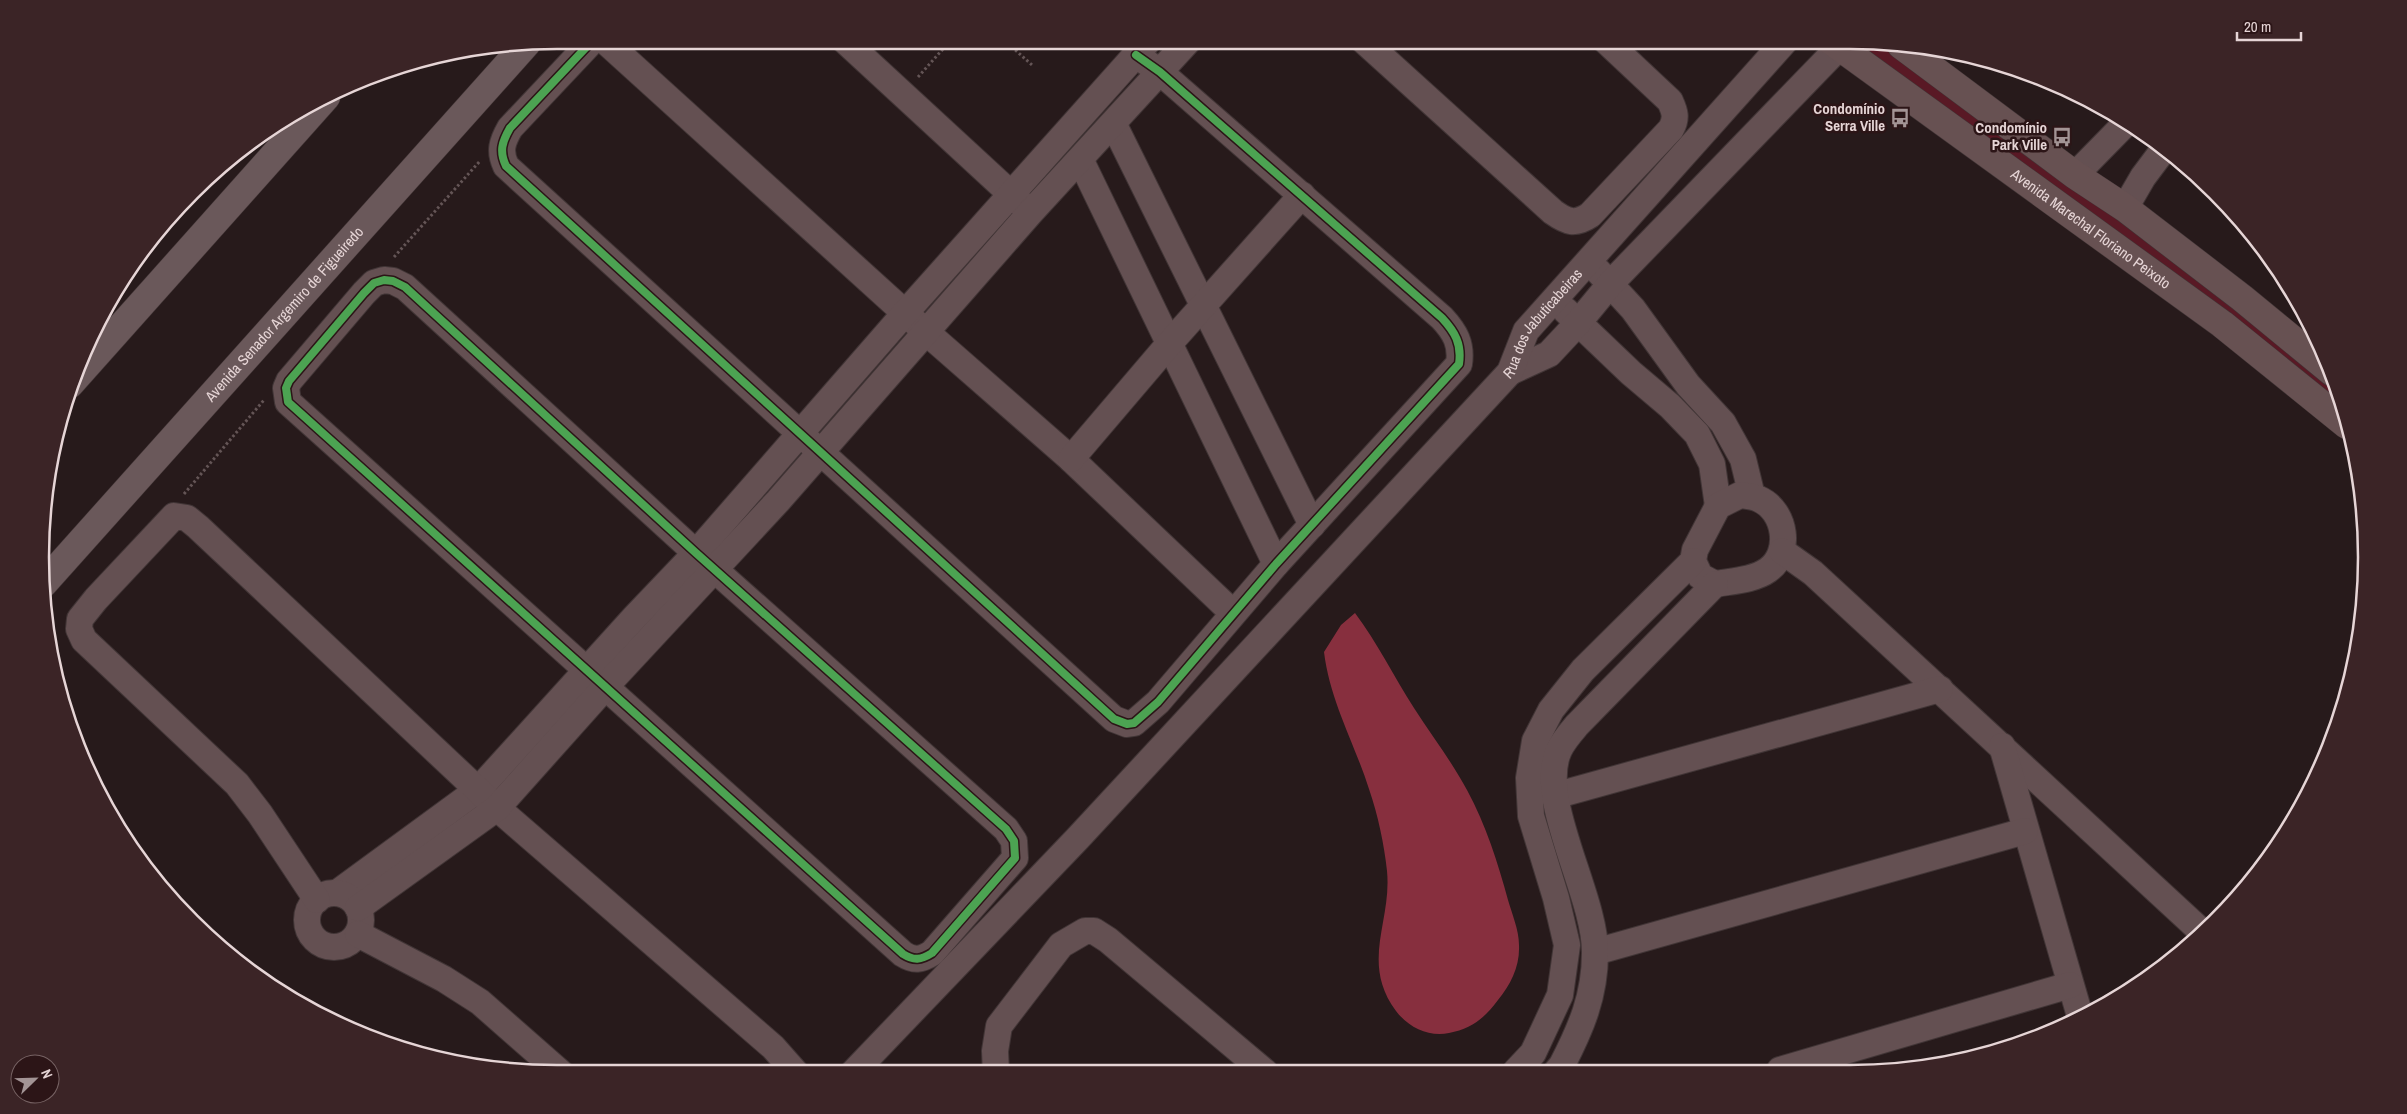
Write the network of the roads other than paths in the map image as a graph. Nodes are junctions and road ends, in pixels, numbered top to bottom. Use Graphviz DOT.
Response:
graph roads {
  1 [pos="585,49"];
  2 [pos="614,49"];
  3 [pos="854,49"];
  4 [pos="1141,49"];
  5 [pos="1144,49"];
  6 [pos="1181,49"];
  7 [pos="1373,49"];
  8 [pos="1615,49"];
  9 [pos="1778,49"];
  10 [pos="1832,49"];
  11 [pos="1849,49"];
  12 [pos="520,50"];
  13 [pos="1911,53"];
  14 [pos="1160,72"];
  15 [pos="313,111"];
  16 [pos="1114,125"];
  17 [pos="2121,128"];
  18 [pos="2160,155"];
  19 [pos="1081,161"];
  20 [pos="2075,175"];
  21 [pos="1012,195"];
  22 [pos="1302,195"];
  23 [pos="2125,208"];
  24 [pos="1032,212"];
  25 [pos="1587,260"];
  26 [pos="1611,283"];
  27 [pos="1554,299"];
  28 [pos="1202,306"];
  29 [pos="906,312"];
  30 [pos="1578,323"];
  31 [pos="926,332"];
  32 [pos="1169,344"];
  33 [pos="2319,362"];
  34 [pos="86,366"];
  35 [pos="1510,372"];
  36 [pos="2338,416"];
  37 [pos="802,433"];
  38 [pos="821,451"];
  39 [pos="1071,459"];
  40 [pos="1752,496"];
  41 [pos="1718,506"];
  42 [pos="1312,525"];
  43 [pos="1782,551"];
  44 [pos="705,561"];
  45 [pos="1693,561"];
  46 [pos="1276,564"];
  47 [pos="50,577"];
  48 [pos="1716,584"];
  49 [pos="1233,614"];
  50 [pos="586,669"];
  51 [pos="606,686"];
  52 [pos="1940,689"];
  53 [pos="2002,746"];
  54 [pos="479,789"];
  55 [pos="1554,796"];
  56 [pos="497,808"];
  57 [pos="2025,831"];
  58 [pos="327,896"];
  59 [pos="358,908"];
  60 [pos="2197,927"];
  61 [pos="358,934"];
  62 [pos="1596,952"];
  63 [pos="2070,985"];
  64 [pos="2078,1011"];
  65 [pos="1524,1062"];
  66 [pos="552,1065"];
  67 [pos="789,1065"];
  68 [pos="861,1065"];
  69 [pos="996,1065"];
  70 [pos="1257,1065"];
  71 [pos="1542,1065"];
  72 [pos="1567,1065"];
  73 [pos="1797,1065"];
  1 -- 37 [label="street"];
  2 -- 29 [label="street"];
  3 -- 21 [label="street"];
  4 -- 21 [label="street"];
  5 -- 14 [label="street"];
  6 -- 14 [label="street"];
  7 -- 8 [label="street"];
  9 -- 25 [label="street, Rua dos Jabuticabeiras"];
  10 -- 26 [label="street, Rua dos Jabuticabeiras"];
  11 -- 36 [label="main road, Avenida Marechal Floriano Peixoto"];
  12 -- 47 [label="highway, Avenida Senador Argemiro de Figueiredo"];
  13 -- 20 [label="main road"];
  14 -- 16 [label="street"];
  14 -- 22 [label="street"];
  15 -- 34 [label="highway"];
  16 -- 19 [label="street"];
  16 -- 28 [label="street"];
  17 -- 20 [label="street"];
  18 -- 23 [label="street"];
  19 -- 24 [label="street"];
  19 -- 32 [label="street"];
  20 -- 23 [label="main road"];
  21 -- 24 [label="street"];
  21 -- 29 [label="street"];
  22 -- 28 [label="street"];
  22 -- 42 [label="street"];
  23 -- 33 [label="main road"];
  24 -- 31 [label="street"];
  25 -- 26 [label="street"];
  25 -- 27 [label="street, Rua dos Jabuticabeiras"];
  26 -- 30 [label="street, Rua dos Jabuticabeiras"];
  26 -- 40 [label="street"];
  27 -- 30 [label="street"];
  27 -- 35 [label="street, Rua dos Jabuticabeiras"];
  28 -- 32 [label="street"];
  28 -- 42 [label="street"];
  29 -- 31 [label="street"];
  29 -- 37 [label="street"];
  30 -- 35 [label="street, Rua dos Jabuticabeiras"];
  30 -- 41 [label="street"];
  31 -- 38 [label="street"];
  31 -- 39 [label="street"];
  32 -- 39 [label="street"];
  32 -- 46 [label="street"];
  35 -- 68 [label="street"];
  37 -- 38 [label="street"];
  37 -- 44 [label="street"];
  38 -- 44 [label="street"];
  38 -- 49 [label="street"];
  39 -- 49 [label="street"];
  40 -- 41 [label="street"];
  40 -- 43 [label="street"];
  41 -- 45 [label="street"];
  42 -- 46 [label="street"];
  43 -- 48 [label="street"];
  43 -- 52 [label="street"];
  44 -- 50 [label="street"];
  44 -- 50 [label="street"];
  44 -- 51 [label="street"];
  44 -- 51 [label="street"];
  45 -- 48 [label="street"];
  45 -- 65 [label="street"];
  46 -- 49 [label="street"];
  48 -- 55 [label="street"];
  50 -- 51 [label="street"];
  50 -- 54 [label="street"];
  51 -- 56 [label="street"];
  52 -- 53 [label="street"];
  52 -- 55 [label="street"];
  53 -- 57 [label="street"];
  53 -- 60 [label="street"];
  54 -- 56 [label="street"];
  54 -- 58 [label="street"];
  54 -- 58 [label="street"];
  55 -- 62 [label="street"];
  56 -- 59 [label="street"];
  56 -- 67 [label="street"];
  57 -- 62 [label="street"];
  57 -- 63 [label="street"];
  58 -- 59 [label="street"];
  58 -- 61 [label="street"];
  59 -- 61 [label="street"];
  61 -- 66 [label="street"];
  62 -- 72 [label="street"];
  63 -- 64 [label="street"];
  63 -- 73 [label="street"];
  65 -- 71 [label="street"];
  69 -- 70 [label="street"];
}
